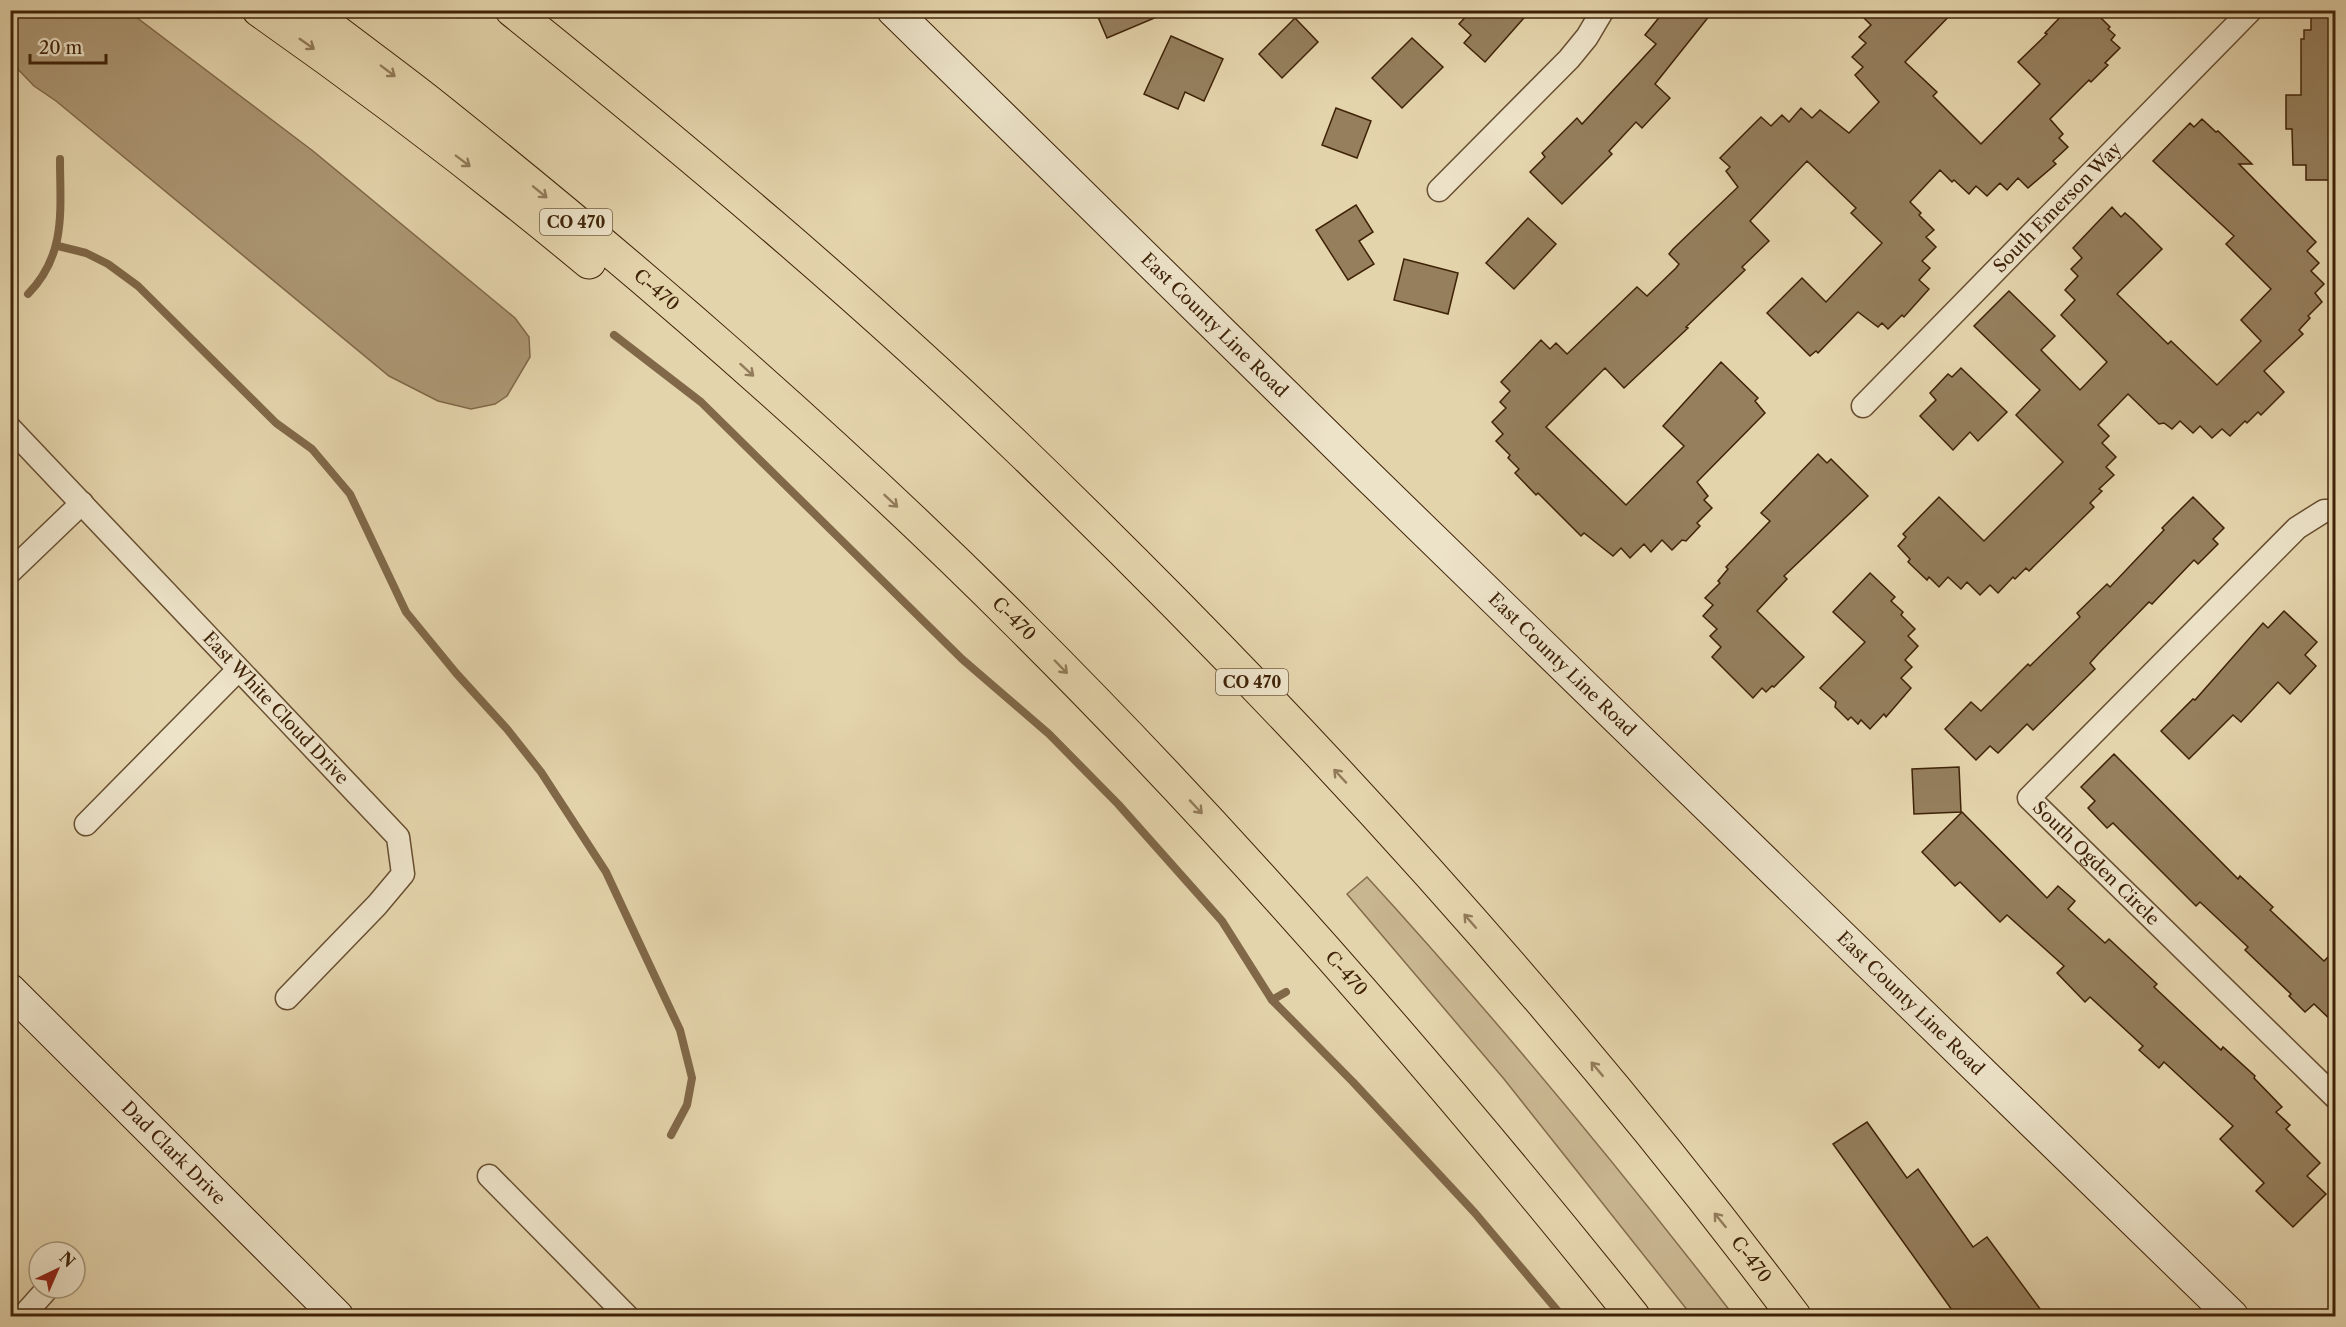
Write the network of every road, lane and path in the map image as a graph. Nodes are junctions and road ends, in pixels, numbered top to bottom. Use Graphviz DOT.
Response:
graph roads {
  1 [pos="259,10"];
  2 [pos="308,10"];
  3 [pos="512,10"];
  4 [pos="538,10"];
  5 [pos="893,10"];
  6 [pos="1603,10"];
  7 [pos="2252,10"];
  8 [pos="640,114"];
  9 [pos="1439,190"];
  10 [pos="703,331"];
  11 [pos="1863,406"];
  12 [pos="10,428"];
  13 [pos="82,503"];
  14 [pos="2336,511"];
  15 [pos="10,572"];
  16 [pos="238,670"];
  17 [pos="86,824"];
  18 [pos="10,990"];
  19 [pos="287,998"];
  20 [pos="2336,1098"];
  21 [pos="489,1176"];
  22 [pos="38,1300"];
  23 [pos="23,1317"];
  24 [pos="337,1317"];
  25 [pos="627,1317"];
  26 [pos="1633,1317"];
  27 [pos="1794,1317"];
  28 [pos="2232,1317"];
  1 -- 10 [label="highway, one-way"];
  2 -- 10 [label="highway, C-470 / CO 470, one-way"];
  3 -- 8 [label="highway, C-470 / CO 470"];
  4 -- 8 [label="highway"];
  5 -- 28 [label="main road, East County Line Road"];
  6 -- 9 [label="street"];
  7 -- 11 [label="street, South Emerson Way"];
  27 -- 8 [label="highway, C-470 / CO 470, one-way"];
  10 -- 26 [label="highway, C-470 / CO 470, one-way"];
  12 -- 13 [label="street, East White Cloud Drive"];
  13 -- 15 [label="street"];
  13 -- 16 [label="street, East White Cloud Drive"];
  14 -- 20 [label="street, South Ogden Circle"];
  16 -- 17 [label="street"];
  16 -- 19 [label="street, East White Cloud Drive"];
  18 -- 24 [label="main road, Dad Clark Drive"];
  21 -- 25 [label="street"];
  22 -- 23 [label="street"];
}
